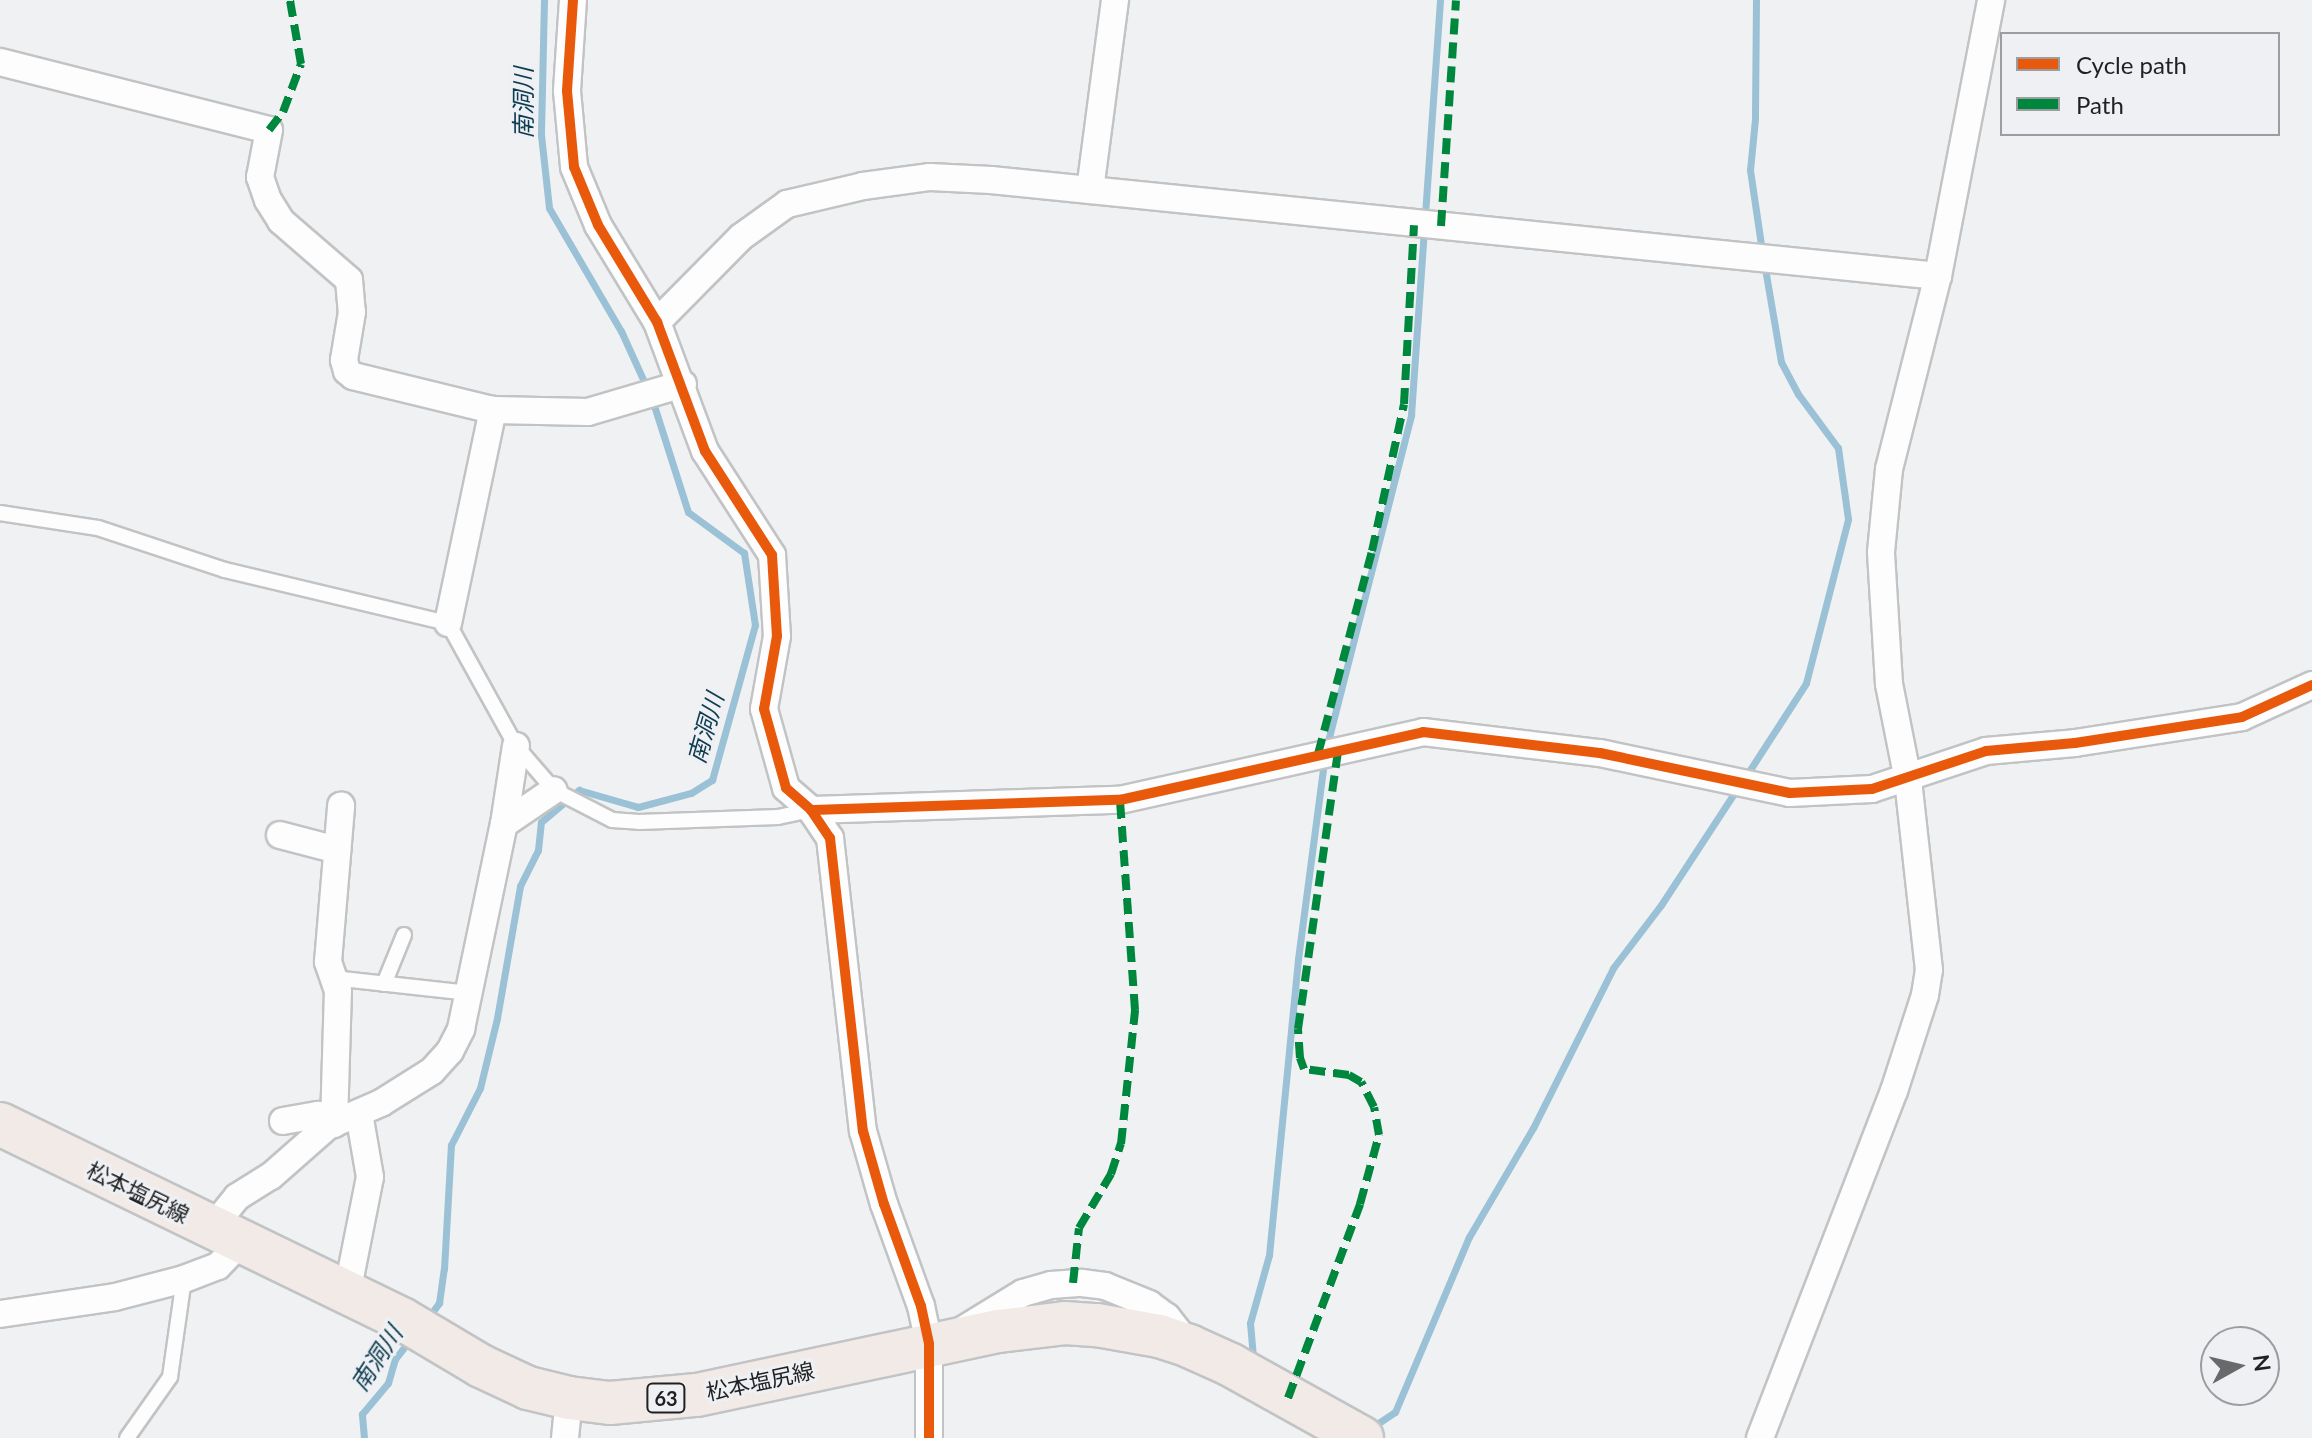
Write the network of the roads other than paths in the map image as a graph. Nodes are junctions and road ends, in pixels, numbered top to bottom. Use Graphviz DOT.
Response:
graph roads {
  1 [pos="573,0"];
  2 [pos="1115,0"];
  3 [pos="1991,0"];
  4 [pos="0,62"];
  5 [pos="1090,190"];
  6 [pos="1938,276"];
  7 [pos="657,322"];
  8 [pos="683,384"];
  9 [pos="493,410"];
  10 [pos="0,513"];
  11 [pos="448,623"];
  12 [pos="2312,685"];
  13 [pos="516,746"];
  14 [pos="1908,780"];
  15 [pos="554,790"];
  16 [pos="341,806"];
  17 [pos="811,810"];
  18 [pos="504,824"];
  19 [pos="280,835"];
  20 [pos="337,850"];
  21 [pos="404,935"];
  22 [pos="333,978"];
  23 [pos="384,984"];
  24 [pos="469,993"];
  25 [pos="359,1113"];
  26 [pos="283,1121"];
  27 [pos="0,1124"];
  28 [pos="334,1124"];
  29 [pos="226,1235"];
  30 [pos="184,1279"];
  31 [pos="347,1293"];
  32 [pos="0,1314"];
  33 [pos="940,1342"];
  34 [pos="567,1418"];
  35 [pos="127,1438"];
  36 [pos="929,1438"];
  37 [pos="1362,1438"];
  38 [pos="1760,1438"];
  1 -- 7 [label="street"];
  2 -- 5 [label="street"];
  3 -- 6 [label="street"];
  4 -- 9 [label="street"];
  5 -- 6 [label="street"];
  5 -- 7 [label="street"];
  6 -- 14 [label="street"];
  7 -- 8 [label="street"];
  8 -- 9 [label="street"];
  8 -- 17 [label="street"];
  9 -- 11 [label="street"];
  10 -- 11 [label="lane"];
  11 -- 13 [label="lane"];
  12 -- 14 [label="street"];
  13 -- 15 [label="lane"];
  13 -- 18 [label="street"];
  14 -- 17 [label="street"];
  14 -- 38 [label="street"];
  15 -- 17 [label="lane"];
  15 -- 18 [label="street"];
  16 -- 20 [label="street"];
  17 -- 33 [label="street"];
  18 -- 24 [label="street"];
  19 -- 20 [label="street"];
  20 -- 22 [label="street"];
  21 -- 23 [label="lane"];
  22 -- 23 [label="lane"];
  22 -- 28 [label="street"];
  23 -- 24 [label="lane"];
  24 -- 25 [label="street"];
  25 -- 28 [label="street"];
  25 -- 31 [label="street"];
  26 -- 28 [label="street"];
  27 -- 29 [label="main road, 松本塩尻線 / 63"];
  28 -- 29 [label="street"];
  29 -- 30 [label="street"];
  29 -- 31 [label="main road, 松本塩尻線 / 63"];
  30 -- 32 [label="street"];
  30 -- 35 [label="lane"];
  31 -- 34 [label="main road, 松本塩尻線 / 63"];
  33 -- 34 [label="main road, 松本塩尻線 / 63"];
  33 -- 36 [label="street"];
  33 -- 37 [label="main road, 松本塩尻線 / 63"];
}
